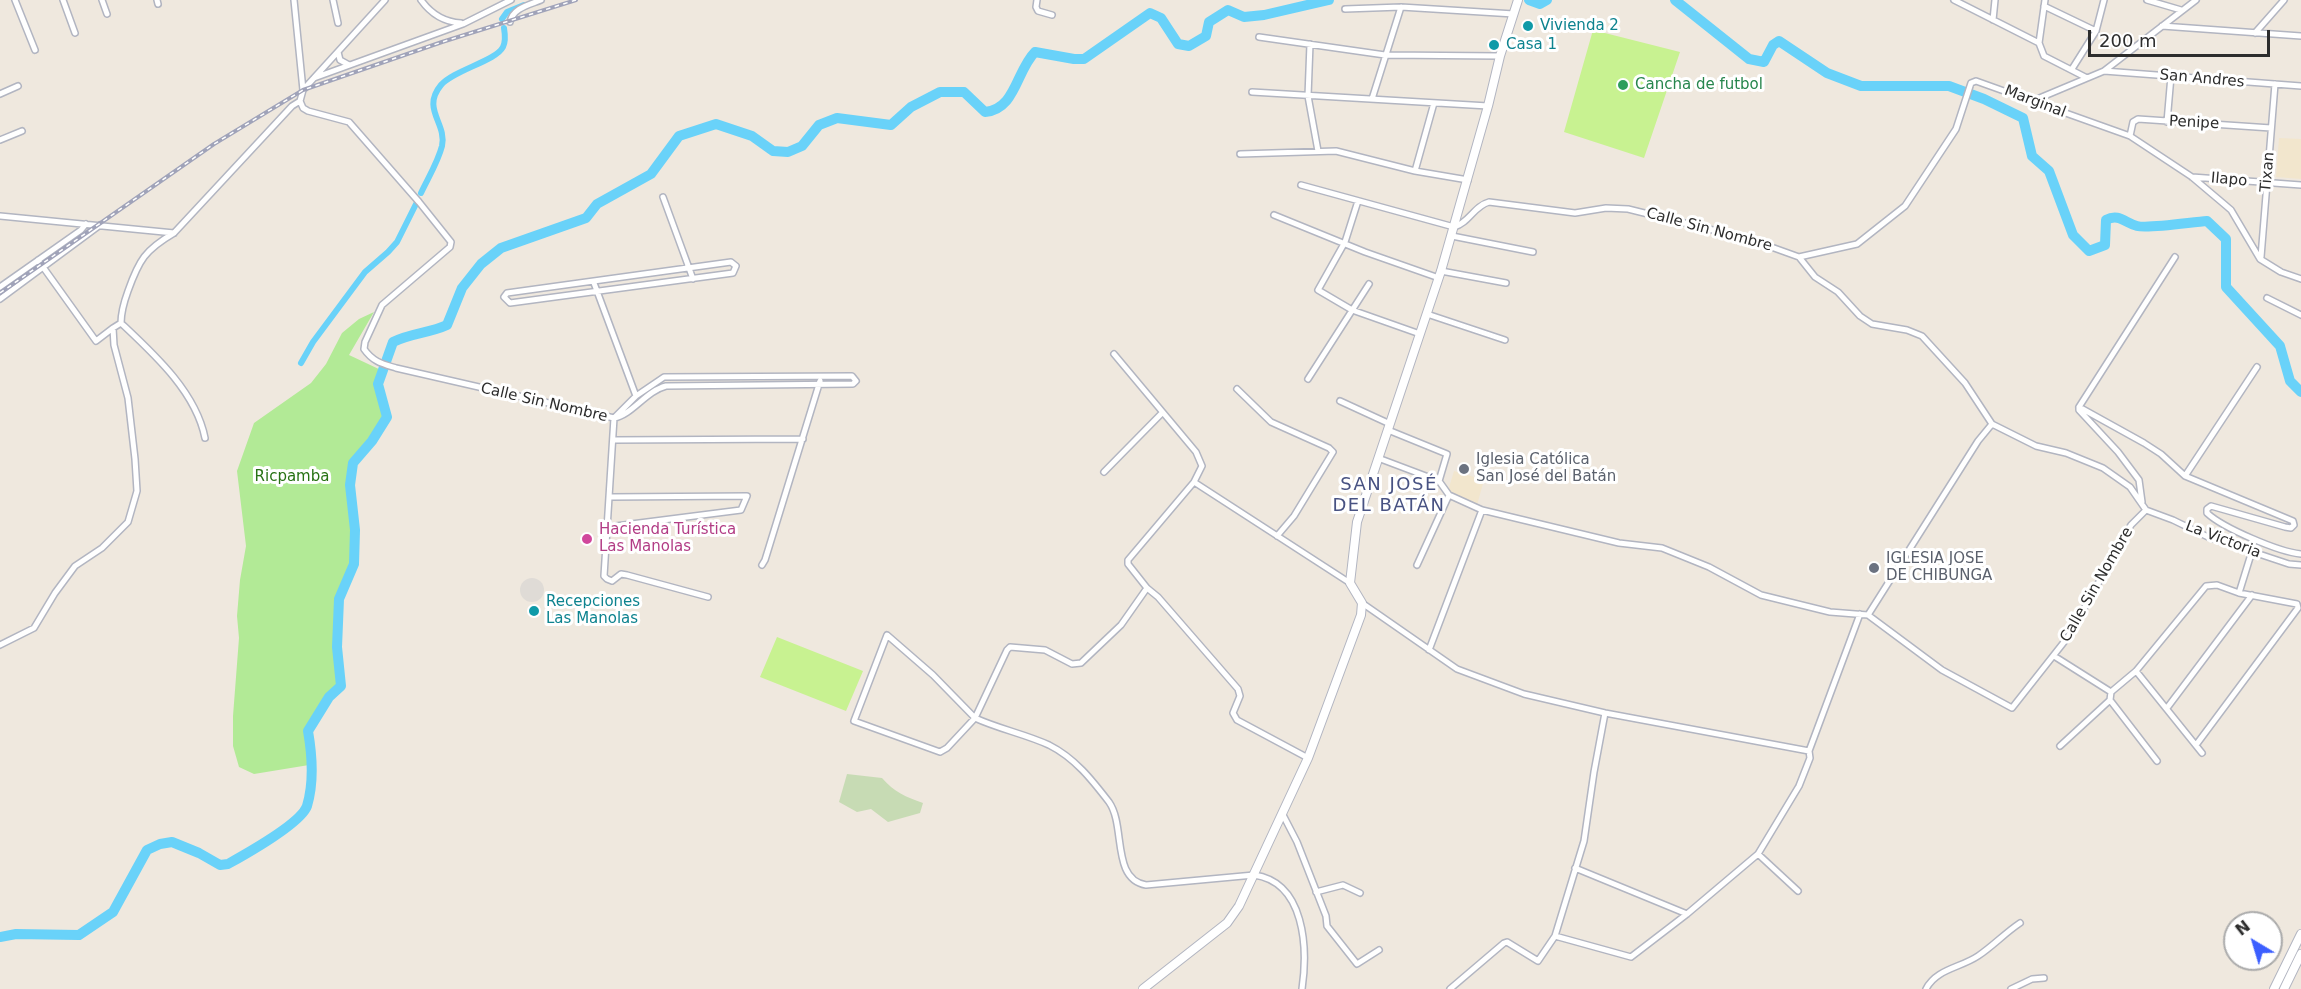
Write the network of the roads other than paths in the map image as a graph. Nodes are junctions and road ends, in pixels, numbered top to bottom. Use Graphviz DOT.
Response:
graph roads {
  1 [pos="15,0"];
  2 [pos="63,0"];
  3 [pos="102,0"];
  4 [pos="294,0"];
  5 [pos="333,0"];
  6 [pos="385,0"];
  7 [pos="421,0"];
  8 [pos="511,0"];
  9 [pos="542,0"];
  10 [pos="1036,0"];
  11 [pos="1518,0"];
  12 [pos="1953,0"];
  13 [pos="1995,0"];
  14 [pos="2104,0"];
  15 [pos="2147,0"];
  16 [pos="2196,0"];
  17 [pos="2284,0"];
  18 [pos="2045,3"];
  19 [pos="1401,8"];
  20 [pos="1345,9"];
  21 [pos="2181,10"];
  22 [pos="107,14"];
  23 [pos="1514,14"];
  24 [pos="1052,15"];
  25 [pos="1993,20"];
  26 [pos="510,22"];
  27 [pos="338,23"];
  28 [pos="463,24"];
  29 [pos="2162,26"];
  30 [pos="2096,31"];
  31 [pos="75,33"];
  32 [pos="2254,33"];
  33 [pos="2301,36"];
  34 [pos="1259,37"];
  35 [pos="2039,43"];
  36 [pos="1310,44"];
  37 [pos="35,50"];
  38 [pos="338,52"];
  39 [pos="1385,55"];
  40 [pos="1500,56"];
  41 [pos="349,65"];
  42 [pos="2072,69"];
  43 [pos="2104,71"];
  44 [pos="2171,76"];
  45 [pos="314,78"];
  46 [pos="2087,78"];
  47 [pos="2275,84"];
  48 [pos="18,86"];
  49 [pos="2301,86"];
  50 [pos="303,90"];
  51 [pos="1252,92"];
  52 [pos="0,94"];
  53 [pos="1308,96"];
  54 [pos="1372,99"];
  55 [pos="300,101"];
  56 [pos="2030,102"];
  57 [pos="1434,103"];
  58 [pos="1488,106"];
  59 [pos="2167,122"];
  60 [pos="2271,128"];
  61 [pos="22,131"];
  62 [pos="2130,136"];
  63 [pos="0,140"];
  64 [pos="1318,151"];
  65 [pos="1240,154"];
  66 [pos="1415,171"];
  67 [pos="2192,177"];
  68 [pos="1468,180"];
  69 [pos="2267,183"];
  70 [pos="1301,185"];
  71 [pos="2301,185"];
  72 [pos="663,196"];
  73 [pos="1358,201"];
  74 [pos="1274,215"];
  75 [pos="0,216"];
  76 [pos="86,224"];
  77 [pos="101,225"];
  78 [pos="1454,227"];
  79 [pos="174,233"];
  80 [pos="1452,236"];
  81 [pos="1345,242"];
  82 [pos="1533,252"];
  83 [pos="1799,257"];
  84 [pos="2175,257"];
  85 [pos="2260,259"];
  86 [pos="38,260"];
  87 [pos="43,268"];
  88 [pos="689,268"];
  89 [pos="1440,274"];
  90 [pos="693,279"];
  91 [pos="2301,279"];
  92 [pos="594,283"];
  93 [pos="1506,283"];
  94 [pos="1369,284"];
  95 [pos="0,287"];
  96 [pos="597,292"];
  97 [pos="2267,298"];
  98 [pos="0,299"];
  99 [pos="1352,310"];
  100 [pos="1427,314"];
  101 [pos="2301,315"];
  102 [pos="121,323"];
  103 [pos="113,328"];
  104 [pos="1420,334"];
  105 [pos="1505,340"];
  106 [pos="1114,354"];
  107 [pos="2257,367"];
  108 [pos="821,376"];
  109 [pos="1308,379"];
  110 [pos="820,383"];
  111 [pos="1237,389"];
  112 [pos="636,396"];
  113 [pos="1340,401"];
  114 [pos="2079,406"];
  115 [pos="1162,413"];
  116 [pos="614,418"];
  117 [pos="1992,424"];
  118 [pos="1389,428"];
  119 [pos="206,438"];
  120 [pos="803,439"];
  121 [pos="614,440"];
  122 [pos="1378,458"];
  123 [pos="1104,472"];
  124 [pos="2186,476"];
  125 [pos="1438,481"];
  126 [pos="1194,482"];
  127 [pos="1449,495"];
  128 [pos="611,497"];
  129 [pos="2144,507"];
  130 [pos="1482,510"];
  131 [pos="608,527"];
  132 [pos="1277,536"];
  133 [pos="2252,551"];
  134 [pos="2301,554"];
  135 [pos="762,565"];
  136 [pos="1417,565"];
  137 [pos="2301,565"];
  138 [pos="1350,583"];
  139 [pos="1147,588"];
  140 [pos="2239,593"];
  141 [pos="2252,595"];
  142 [pos="708,597"];
  143 [pos="1362,603"];
  144 [pos="1860,614"];
  145 [pos="1868,615"];
  146 [pos="0,645"];
  147 [pos="1429,650"];
  148 [pos="2054,656"];
  149 [pos="2136,671"];
  150 [pos="2111,692"];
  151 [pos="2110,700"];
  152 [pos="2167,708"];
  153 [pos="1605,712"];
  154 [pos="975,718"];
  155 [pos="2196,745"];
  156 [pos="2061,746"];
  157 [pos="1809,752"];
  158 [pos="2202,753"];
  159 [pos="1308,758"];
  160 [pos="2157,761"];
  161 [pos="1282,813"];
  162 [pos="1758,854"];
  163 [pos="1575,868"];
  164 [pos="1254,875"];
  165 [pos="1798,891"];
  166 [pos="1316,892"];
  167 [pos="1360,893"];
  168 [pos="1687,914"];
  169 [pos="2020,923"];
  170 [pos="1555,936"];
  171 [pos="2300,939"];
  172 [pos="1379,950"];
  173 [pos="2301,954"];
  174 [pos="2044,978"];
  175 [pos="1143,989"];
  176 [pos="1302,989"];
  177 [pos="1450,989"];
  178 [pos="1926,989"];
  179 [pos="2011,989"];
  180 [pos="2274,989"];
  181 [pos="2284,989"];
  1 -- 37 [label="street"];
  2 -- 31 [label="street"];
  3 -- 22 [label="street"];
  4 -- 50 [label="street"];
  5 -- 27 [label="street"];
  6 -- 38 [label="street"];
  7 -- 28 [label="street"];
  8 -- 28 [label="street"];
  9 -- 26 [label="street"];
  10 -- 24 [label="street"];
  11 -- 23 [label="street"];
  12 -- 25 [label="street"];
  13 -- 25 [label="street"];
  14 -- 30 [label="street"];
  15 -- 21 [label="street"];
  16 -- 21 [label="street"];
  17 -- 32 [label="street"];
  18 -- 30 [label="street"];
  18 -- 35 [label="street"];
  19 -- 20 [label="street"];
  19 -- 23 [label="street"];
  19 -- 39 [label="street"];
  21 -- 29 [label="street"];
  23 -- 40 [label="street"];
  25 -- 35 [label="street"];
  28 -- 41 [label="street"];
  29 -- 32 [label="street"];
  29 -- 43 [label="street"];
  30 -- 42 [label="street"];
  32 -- 33 [label="street"];
  34 -- 36 [label="street"];
  35 -- 42 [label="street"];
  36 -- 39 [label="street"];
  36 -- 53 [label="street"];
  38 -- 41 [label="street"];
  38 -- 45 [label="street"];
  39 -- 40 [label="street"];
  39 -- 54 [label="street"];
  40 -- 58 [label="street"];
  41 -- 45 [label="street"];
  42 -- 46 [label="street"];
  43 -- 44 [label="street, San Andres"];
  43 -- 46 [label="street"];
  44 -- 47 [label="street, San Andres"];
  44 -- 59 [label="street"];
  45 -- 50 [label="street"];
  46 -- 56 [label="street"];
  47 -- 49 [label="street, San Andres"];
  47 -- 60 [label="street, Tixan"];
  48 -- 52 [label="street"];
  50 -- 55 [label="street"];
  51 -- 53 [label="street"];
  53 -- 54 [label="street"];
  53 -- 64 [label="street"];
  54 -- 57 [label="street"];
  55 -- 79 [label="street"];
  55 -- 116 [label="street, Calle Sin Nombre"];
  56 -- 62 [label="street, Marginal"];
  56 -- 83 [label="street, Marginal"];
  57 -- 58 [label="street"];
  57 -- 66 [label="street"];
  58 -- 68 [label="street"];
  59 -- 60 [label="street, Penipe"];
  59 -- 62 [label="street, Penipe"];
  60 -- 69 [label="street, Tixan"];
  61 -- 63 [label="street"];
  62 -- 67 [label="street, Marginal"];
  64 -- 65 [label="street"];
  64 -- 66 [label="street"];
  66 -- 68 [label="street"];
  67 -- 69 [label="street, Ilapo"];
  67 -- 85 [label="street, Marginal"];
  68 -- 78 [label="street"];
  69 -- 71 [label="street, Ilapo"];
  69 -- 85 [label="street, Tixan"];
  70 -- 73 [label="street"];
  72 -- 88 [label="street"];
  73 -- 78 [label="street"];
  73 -- 81 [label="street"];
  74 -- 81 [label="street"];
  75 -- 76 [label="street"];
  76 -- 77 [label="street"];
  76 -- 86 [label="street"];
  77 -- 79 [label="street"];
  77 -- 87 [label="street"];
  78 -- 80 [label="street"];
  78 -- 83 [label="street, Calle Sin Nombre"];
  79 -- 102 [label="street"];
  80 -- 82 [label="street"];
  80 -- 89 [label="street"];
  81 -- 89 [label="street"];
  81 -- 99 [label="street"];
  83 -- 117 [label="street, Calle Sin Nombre"];
  84 -- 114 [label="street"];
  85 -- 91 [label="street, Marginal"];
  86 -- 87 [label="street"];
  86 -- 95 [label="street"];
  87 -- 98 [label="street"];
  87 -- 103 [label="street"];
  88 -- 90 [label="street"];
  88 -- 90 [label="street"];
  88 -- 92 [label="street"];
  89 -- 93 [label="street"];
  89 -- 100 [label="street"];
  90 -- 96 [label="street"];
  92 -- 96 [label="street"];
  92 -- 96 [label="street"];
  94 -- 99 [label="street"];
  96 -- 112 [label="street"];
  97 -- 101 [label="street"];
  99 -- 104 [label="street"];
  99 -- 109 [label="street"];
  100 -- 104 [label="street"];
  100 -- 105 [label="street"];
  102 -- 103 [label="street"];
  102 -- 119 [label="street"];
  103 -- 146 [label="street"];
  104 -- 118 [label="street"];
  106 -- 115 [label="street"];
  107 -- 124 [label="street"];
  108 -- 110 [label="street"];
  108 -- 110 [label="street"];
  108 -- 112 [label="street"];
  110 -- 116 [label="street"];
  110 -- 120 [label="street"];
  111 -- 132 [label="street"];
  112 -- 116 [label="street"];
  113 -- 118 [label="street"];
  114 -- 124 [label="street"];
  114 -- 129 [label="street"];
  115 -- 123 [label="street"];
  115 -- 126 [label="street"];
  116 -- 121 [label="street, Calle Sin Nombre"];
  117 -- 129 [label="street"];
  117 -- 145 [label="street"];
  118 -- 122 [label="street"];
  118 -- 125 [label="street"];
  120 -- 121 [label="street"];
  120 -- 135 [label="street"];
  121 -- 128 [label="street, Calle Sin Nombre"];
  122 -- 125 [label="street"];
  122 -- 138 [label="street"];
  124 -- 134 [label="street"];
  125 -- 127 [label="street"];
  126 -- 132 [label="street"];
  126 -- 139 [label="street"];
  127 -- 130 [label="street"];
  127 -- 136 [label="street"];
  128 -- 131 [label="street, Calle Sin Nombre"];
  128 -- 131 [label="street"];
  129 -- 133 [label="street, La Victoria"];
  129 -- 148 [label="street, Calle Sin Nombre"];
  130 -- 144 [label="street"];
  130 -- 147 [label="street"];
  131 -- 142 [label="street, Calle Sin Nombre"];
  132 -- 138 [label="street"];
  133 -- 137 [label="street, La Victoria"];
  133 -- 140 [label="street"];
  138 -- 143 [label="street"];
  139 -- 154 [label="street"];
  139 -- 159 [label="street"];
  140 -- 141 [label="street"];
  140 -- 149 [label="street"];
  141 -- 152 [label="street"];
  141 -- 155 [label="street"];
  143 -- 147 [label="street"];
  143 -- 159 [label="street"];
  144 -- 145 [label="street"];
  144 -- 157 [label="street"];
  145 -- 148 [label="street, Calle Sin Nombre"];
  147 -- 153 [label="street"];
  148 -- 150 [label="street"];
  149 -- 150 [label="street"];
  149 -- 152 [label="street"];
  150 -- 151 [label="street"];
  151 -- 156 [label="street"];
  151 -- 160 [label="street"];
  152 -- 155 [label="street"];
  153 -- 157 [label="street"];
  153 -- 163 [label="street"];
  154 -- 154 [label="street"];
  154 -- 164 [label="street"];
  155 -- 158 [label="street"];
  157 -- 162 [label="street"];
  159 -- 161 [label="street"];
  161 -- 164 [label="street"];
  161 -- 166 [label="street"];
  162 -- 165 [label="street"];
  162 -- 168 [label="street"];
  163 -- 168 [label="street"];
  163 -- 170 [label="street"];
  164 -- 175 [label="street"];
  164 -- 176 [label="street"];
  166 -- 167 [label="street"];
  166 -- 172 [label="street"];
  168 -- 170 [label="street"];
  169 -- 178 [label="street"];
  170 -- 177 [label="street"];
  171 -- 180 [label="street"];
  173 -- 181 [label="street"];
  174 -- 179 [label="street"];
}
